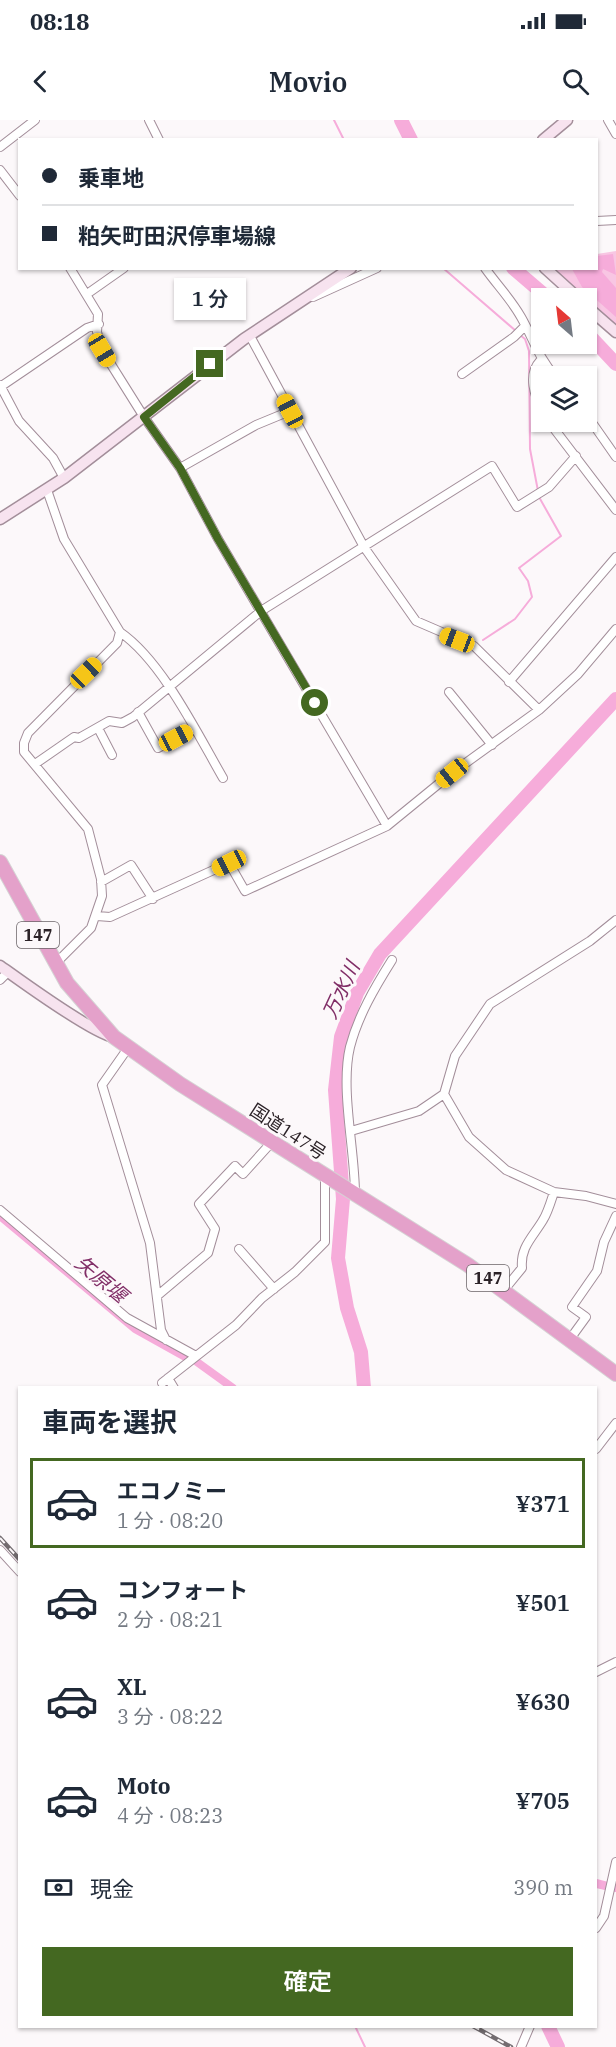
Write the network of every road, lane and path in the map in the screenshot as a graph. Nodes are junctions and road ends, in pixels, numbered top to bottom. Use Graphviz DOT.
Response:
graph roads {
  1 [pos="35,120"];
  2 [pos="149,120"];
  3 [pos="567,120"];
  4 [pos="608,120"];
  5 [pos="616,134"];
  6 [pos="158,138"];
  7 [pos="545,138"];
  8 [pos="0,147"];
  9 [pos="0,170"];
  10 [pos="18,193"];
  11 [pos="598,220"];
  12 [pos="616,220"];
  13 [pos="71,270"];
  14 [pos="121,270"];
  15 [pos="348,270"];
  16 [pos="373,270"];
  17 [pos="487,270"];
  18 [pos="547,270"];
  19 [pos="567,288"];
  20 [pos="87,294"];
  21 [pos="303,300"];
  22 [pos="597,316"];
  23 [pos="99,324"];
  24 [pos="522,330"];
  25 [pos="616,332"];
  26 [pos="250,336"];
  27 [pos="540,361"];
  28 [pos="536,366"];
  29 [pos="545,366"];
  30 [pos="462,374"];
  31 [pos="0,386"];
  32 [pos="290,411"];
  33 [pos="144,417"];
  34 [pos="597,430"];
  35 [pos="557,432"];
  36 [pos="576,456"];
  37 [pos="616,457"];
  38 [pos="180,468"];
  39 [pos="64,478"];
  40 [pos="46,490"];
  41 [pos="616,510"];
  42 [pos="0,519"];
  43 [pos="364,548"];
  44 [pos="616,557"];
  45 [pos="261,611"];
  46 [pos="616,629"];
  47 [pos="120,632"];
  48 [pos="509,682"];
  49 [pos="169,685"];
  50 [pos="448,692"];
  51 [pos="539,710"];
  52 [pos="138,712"];
  53 [pos="98,728"];
  54 [pos="194,729"];
  55 [pos="492,745"];
  56 [pos="112,756"];
  57 [pos="35,764"];
  58 [pos="223,778"];
  59 [pos="387,826"];
  60 [pos="0,862"];
  61 [pos="101,882"];
  62 [pos="153,899"];
  63 [pos="97,916"];
  64 [pos="616,920"];
  65 [pos="392,960"];
  66 [pos="55,964"];
  67 [pos="3,973"];
  68 [pos="82,1004"];
  69 [pos="61,1006"];
  70 [pos="114,1037"];
  71 [pos="128,1048"];
  72 [pos="444,1094"];
  73 [pos="351,1131"];
  74 [pos="272,1143"];
  75 [pos="327,1178"];
  76 [pos="554,1192"];
  77 [pos="354,1193"];
  78 [pos="616,1204"];
  79 [pos="0,1210"];
  80 [pos="616,1216"];
  81 [pos="239,1249"];
  82 [pos="274,1289"];
  83 [pos="504,1290"];
  84 [pos="157,1296"];
  85 [pos="570,1339"];
  86 [pos="166,1340"];
  87 [pos="196,1356"];
  88 [pos="616,1374"];
  89 [pos="171,1386"];
  90 [pos="616,1423"];
  91 [pos="597,1448"];
  92 [pos="0,1550"];
  93 [pos="18,1570"];
  94 [pos="616,1662"];
  95 [pos="597,1671"];
  96 [pos="616,1862"];
  97 [pos="597,1926"];
  98 [pos="529,2028"];
  99 [pos="521,2047"];
  1 -- 8 [label="street"];
  2 -- 6 [label="street"];
  3 -- 7 [label="main road"];
  4 -- 5 [label="street"];
  9 -- 10 [label="street"];
  11 -- 12 [label="street"];
  13 -- 20 [label="street"];
  14 -- 20 [label="street"];
  15 -- 21 [label="main road"];
  16 -- 21 [label="street"];
  17 -- 24 [label="street"];
  18 -- 19 [label="main road"];
  20 -- 23 [label="street"];
  21 -- 26 [label="main road"];
  22 -- 25 [label="main road"];
  23 -- 31 [label="street"];
  23 -- 33 [label="street"];
  24 -- 27 [label="street"];
  24 -- 30 [label="street"];
  26 -- 32 [label="street"];
  26 -- 33 [label="main road"];
  27 -- 28 [label="street"];
  27 -- 29 [label="street"];
  31 -- 39 [label="street"];
  32 -- 38 [label="street"];
  32 -- 43 [label="street"];
  33 -- 38 [label="street"];
  33 -- 39 [label="main road"];
  34 -- 37 [label="street"];
  35 -- 36 [label="street"];
  36 -- 41 [label="street"];
  36 -- 43 [label="street"];
  38 -- 45 [label="street"];
  39 -- 40 [label="main road"];
  40 -- 42 [label="main road"];
  40 -- 47 [label="street"];
  43 -- 45 [label="street"];
  43 -- 48 [label="street"];
  44 -- 48 [label="street"];
  45 -- 49 [label="street"];
  45 -- 59 [label="street"];
  46 -- 51 [label="street"];
  47 -- 49 [label="street"];
  47 -- 57 [label="street"];
  48 -- 51 [label="street"];
  49 -- 52 [label="street"];
  49 -- 54 [label="street"];
  50 -- 55 [label="street"];
  51 -- 55 [label="street"];
  52 -- 53 [label="street"];
  52 -- 54 [label="street"];
  53 -- 56 [label="street"];
  53 -- 57 [label="street"];
  54 -- 58 [label="street"];
  55 -- 59 [label="street"];
  57 -- 61 [label="street"];
  59 -- 62 [label="street"];
  60 -- 66 [label="highway, 国道147号 / 147"];
  61 -- 62 [label="street"];
  61 -- 63 [label="street"];
  62 -- 63 [label="street"];
  63 -- 66 [label="street"];
  64 -- 72 [label="street"];
  65 -- 73 [label="street"];
  66 -- 68 [label="highway, 国道147号 / 147"];
  67 -- 69 [label="main road"];
  68 -- 69 [label="main road"];
  68 -- 70 [label="highway, 国道147号 / 147"];
  69 -- 70 [label="main road"];
  70 -- 71 [label="highway, 国道147号 / 147"];
  71 -- 74 [label="highway, 国道147号 / 147"];
  71 -- 84 [label="street"];
  72 -- 73 [label="street"];
  72 -- 76 [label="street"];
  73 -- 77 [label="street"];
  74 -- 75 [label="highway, 国道147号 / 147"];
  74 -- 84 [label="street"];
  75 -- 77 [label="highway, 国道147号 / 147"];
  75 -- 82 [label="street"];
  76 -- 78 [label="street"];
  76 -- 83 [label="street"];
  77 -- 83 [label="highway, 国道147号 / 147"];
  79 -- 86 [label="street"];
  80 -- 85 [label="street"];
  81 -- 82 [label="street"];
  82 -- 87 [label="street"];
  83 -- 85 [label="highway, 国道147号 / 147"];
  84 -- 86 [label="street"];
  85 -- 88 [label="highway, 国道147号 / 147"];
  86 -- 87 [label="street"];
  87 -- 89 [label="street"];
  90 -- 91 [label="street"];
  92 -- 93 [label="street"];
  94 -- 95 [label="street"];
  96 -- 97 [label="street"];
  98 -- 99 [label="street"];
}
